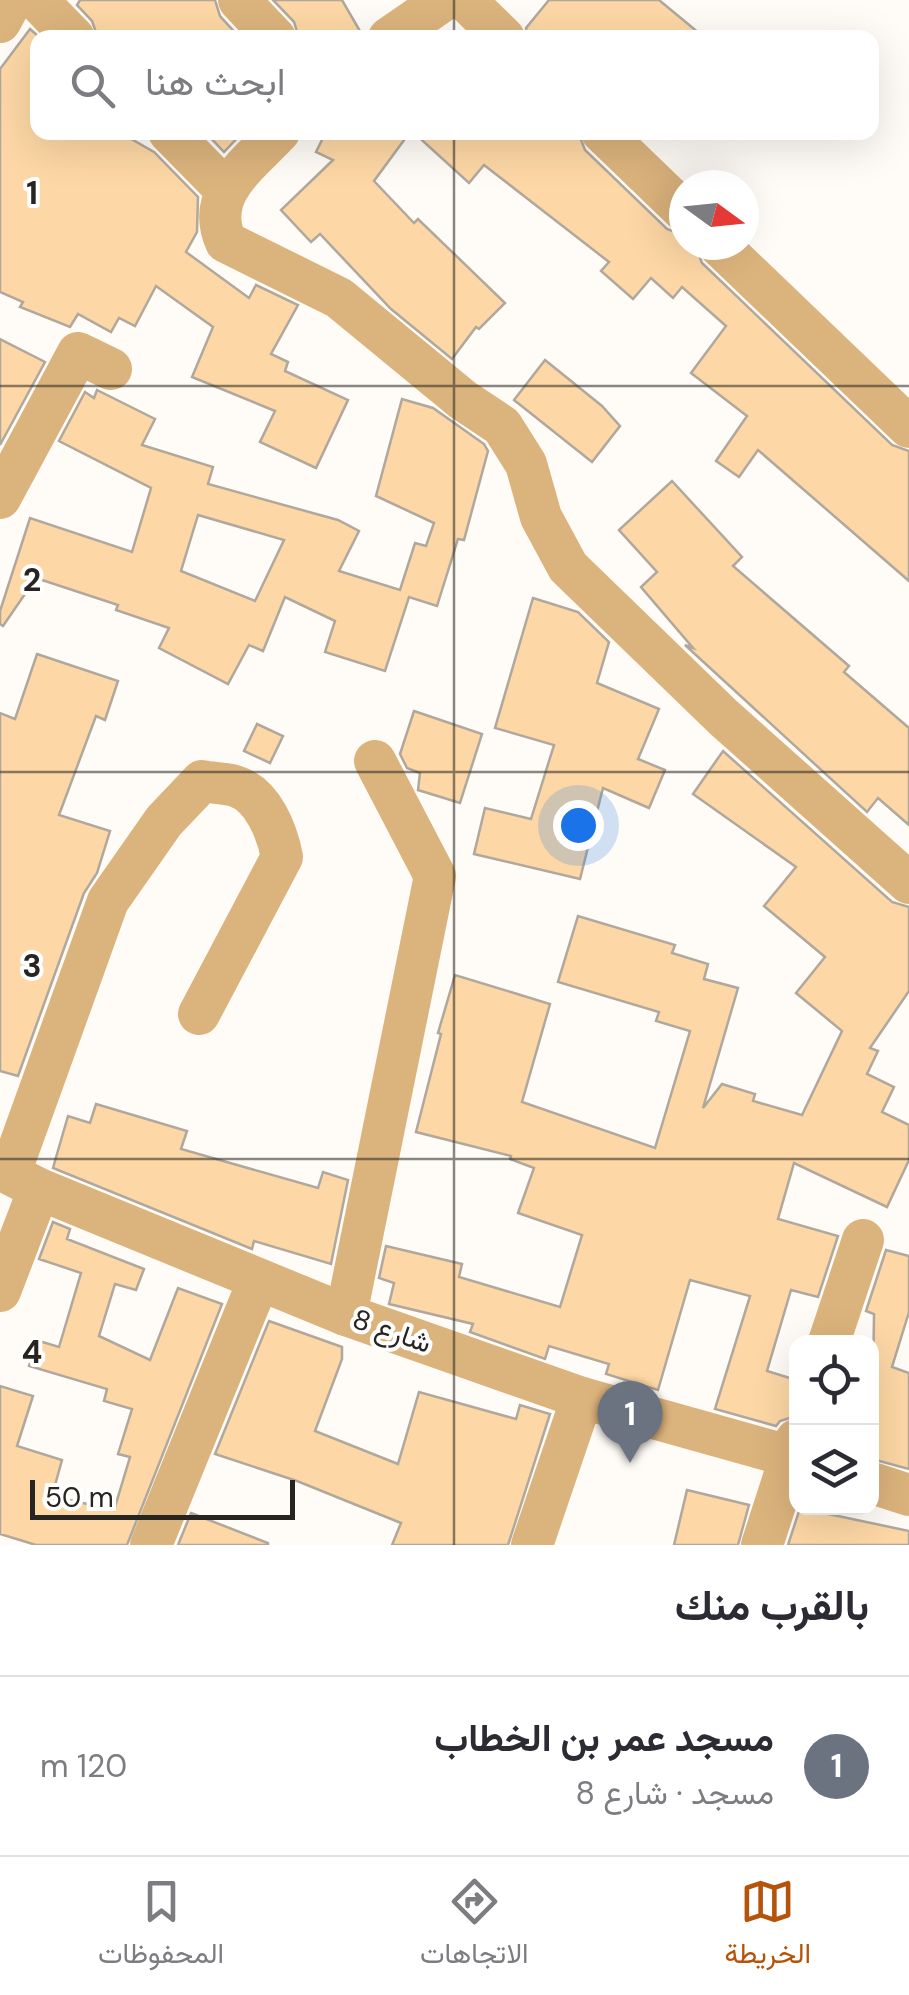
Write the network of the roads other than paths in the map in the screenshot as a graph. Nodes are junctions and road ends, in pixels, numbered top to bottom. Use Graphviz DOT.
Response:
graph roads {
  1 [pos="238,0"];
  2 [pos="444,0"];
  3 [pos="464,0"];
  4 [pos="16,5"];
  5 [pos="60,30"];
  6 [pos="268,30"];
  7 [pos="401,30"];
  8 [pos="496,30"];
  9 [pos="177,140"];
  10 [pos="271,140"];
  11 [pos="610,140"];
  12 [pos="225,188"];
  13 [pos="669,197"];
  14 [pos="736,260"];
  15 [pos="111,369"];
  16 [pos="909,427"];
  17 [pos="0,498"];
  18 [pos="375,762"];
  19 [pos="909,883"];
  20 [pos="199,1014"];
  21 [pos="16,1177"];
  22 [pos="863,1240"];
  23 [pos="258,1282"];
  24 [pos="0,1291"];
  25 [pos="346,1315"];
  26 [pos="831,1335"];
  27 [pos="582,1398"];
  28 [pos="789,1450"];
  29 [pos="789,1469"];
  30 [pos="879,1485"];
  31 [pos="909,1495"];
  32 [pos="152,1545"];
  33 [pos="532,1545"];
  34 [pos="762,1545"];
  1 -- 6 [label="street"];
  2 -- 7 [label="street"];
  3 -- 8 [label="street"];
  4 -- 5 [label="street"];
  9 -- 12 [label="street"];
  10 -- 12 [label="street"];
  11 -- 13 [label="street"];
  12 -- 19 [label="street"];
  14 -- 16 [label="street"];
  15 -- 17 [label="street"];
  18 -- 25 [label="street"];
  20 -- 21 [label="street"];
  21 -- 23 [label="street, شارع 8"];
  21 -- 24 [label="street"];
  22 -- 26 [label="street"];
  23 -- 25 [label="street, شارع 8"];
  23 -- 32 [label="street"];
  25 -- 27 [label="street, شارع 8"];
  27 -- 28 [label="street, شارع 8"];
  27 -- 33 [label="street"];
  29 -- 34 [label="street"];
  30 -- 31 [label="street"];
}
